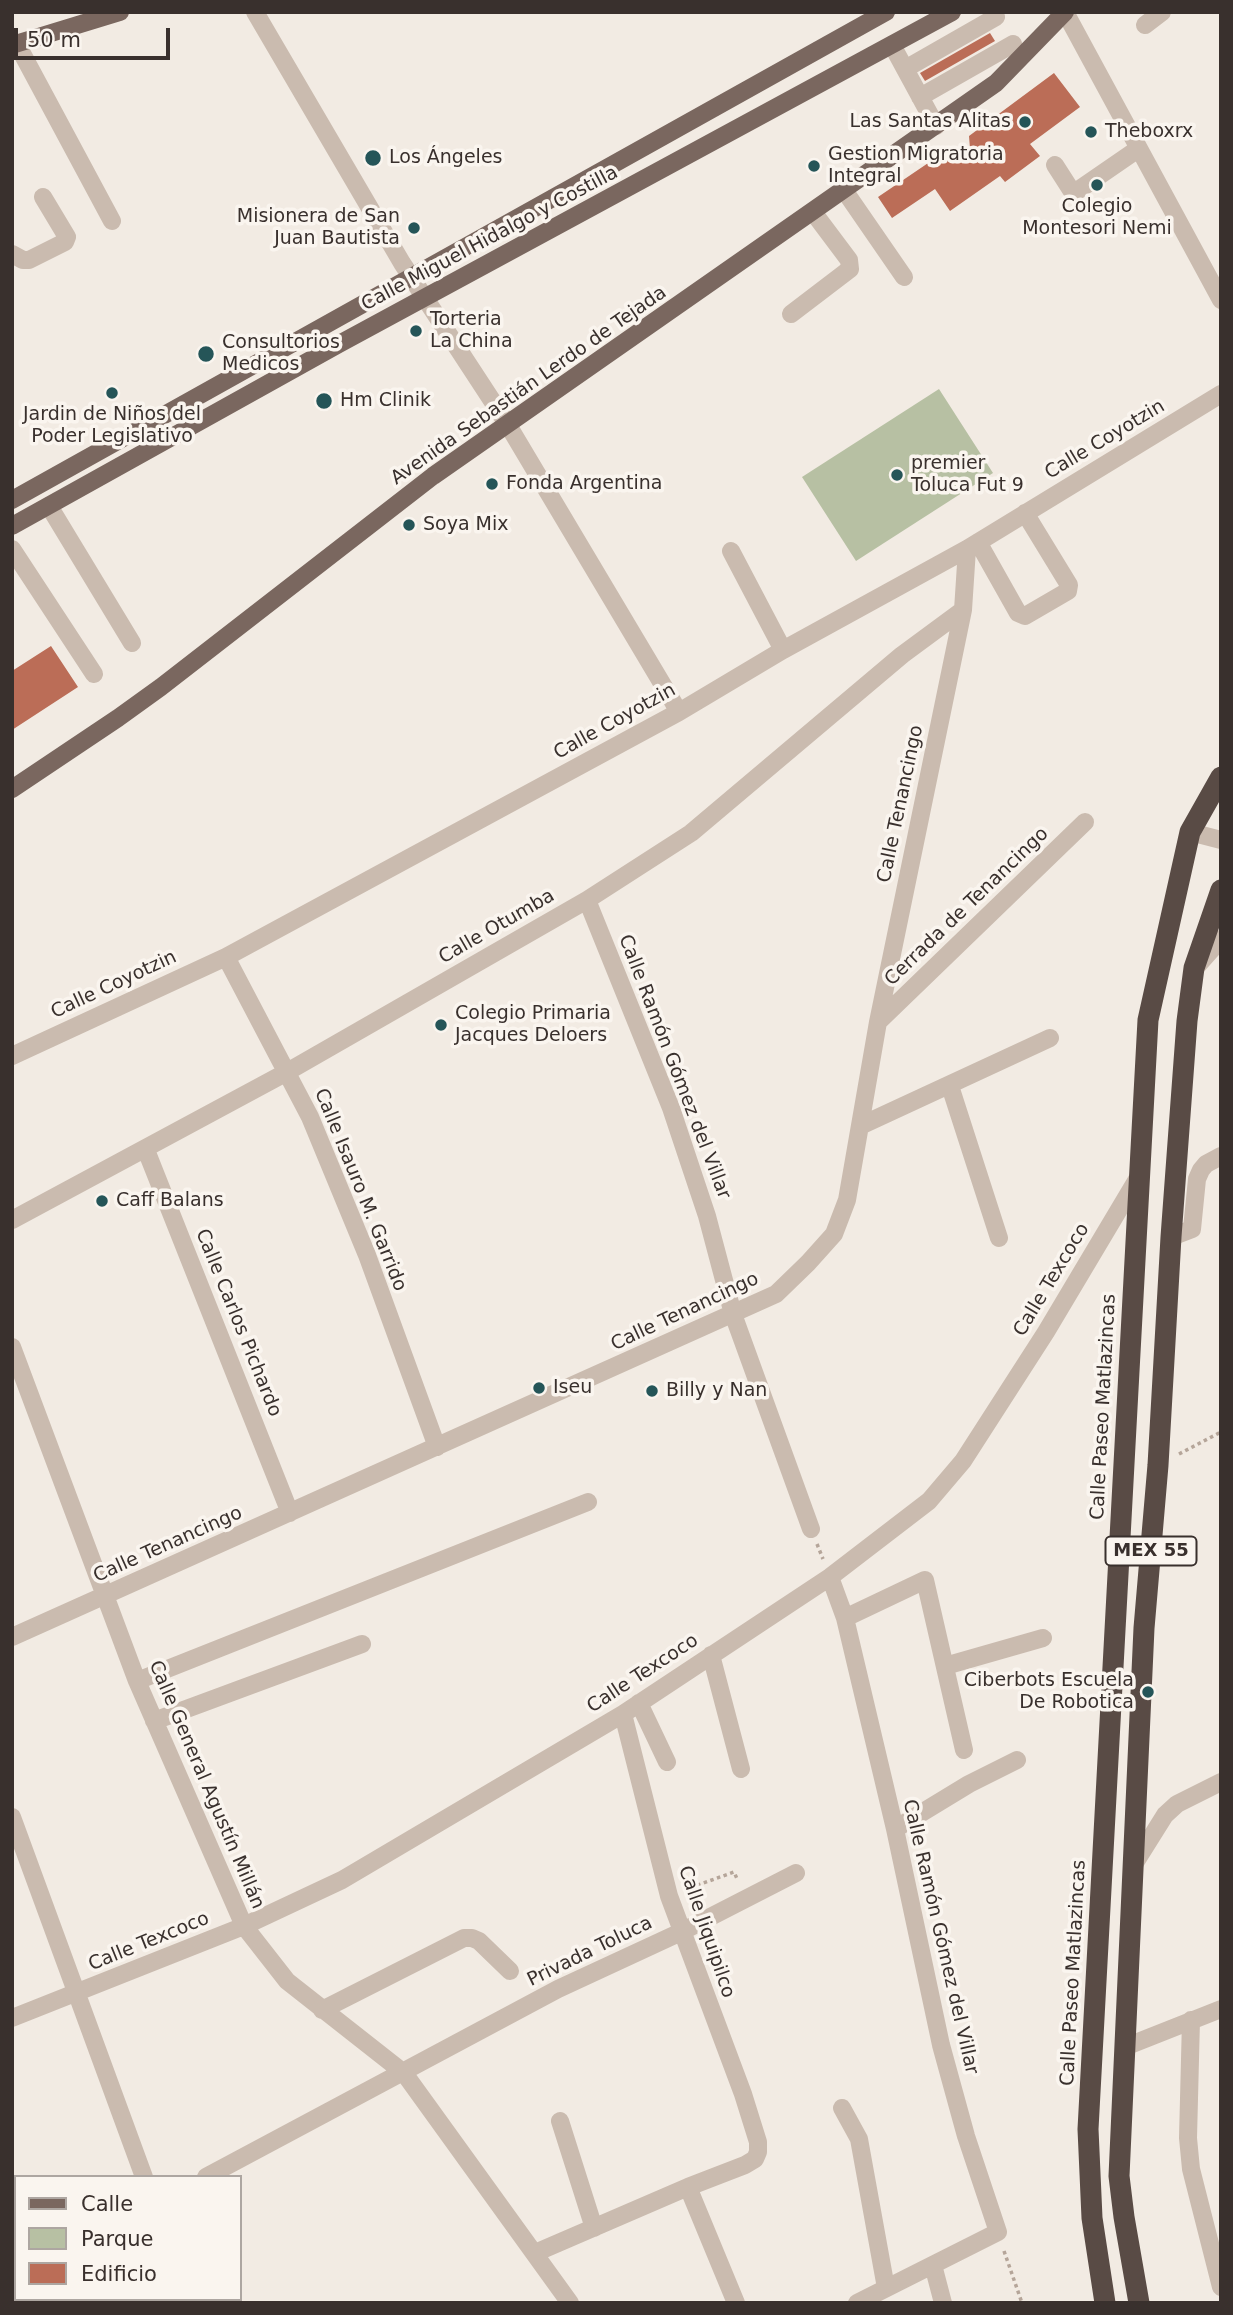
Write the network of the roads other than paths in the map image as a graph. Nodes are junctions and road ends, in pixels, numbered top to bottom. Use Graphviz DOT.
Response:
graph roads {
  1 [pos="120,12"];
  2 [pos="255,12"];
  3 [pos="886,12"];
  4 [pos="952,12"];
  5 [pos="1065,12"];
  6 [pos="1162,12"];
  7 [pos="995,14"];
  8 [pos="1145,25"];
  9 [pos="14,44"];
  10 [pos="892,45"];
  11 [pos="1016,52"];
  12 [pos="905,69"];
  13 [pos="920,97"];
  14 [pos="936,126"];
  15 [pos="1138,149"];
  16 [pos="1055,165"];
  17 [pos="844,190"];
  18 [pos="43,197"];
  19 [pos="813,212"];
  20 [pos="112,221"];
  21 [pos="12,254"];
  22 [pos="410,276"];
  23 [pos="904,277"];
  24 [pos="1220,298"];
  25 [pos="426,299"];
  26 [pos="790,314"];
  27 [pos="1221,394"];
  28 [pos="508,425"];
  29 [pos="12,500"];
  30 [pos="49,506"];
  31 [pos="1025,513"];
  32 [pos="12,526"];
  33 [pos="972,545"];
  34 [pos="12,549"];
  35 [pos="731,551"];
  36 [pos="963,610"];
  37 [pos="132,643"];
  38 [pos="783,650"];
  39 [pos="94,674"];
  40 [pos="679,712"];
  41 [pos="1221,777"];
  42 [pos="12,789"];
  43 [pos="1085,822"];
  44 [pos="1190,832"];
  45 [pos="1221,840"];
  46 [pos="1221,890"];
  47 [pos="587,900"];
  48 [pos="1221,939"];
  49 [pos="226,957"];
  50 [pos="1195,968"];
  51 [pos="878,1022"];
  52 [pos="1050,1038"];
  53 [pos="12,1056"];
  54 [pos="286,1072"];
  55 [pos="950,1086"];
  56 [pos="860,1126"];
  57 [pos="146,1150"];
  58 [pos="1221,1156"];
  59 [pos="1139,1175"];
  60 [pos="12,1220"];
  61 [pos="1171,1237"];
  62 [pos="999,1238"];
  63 [pos="733,1314"];
  64 [pos="12,1347"];
  65 [pos="437,1447"];
  66 [pos="588,1502"];
  67 [pos="290,1513"];
  68 [pos="811,1529"];
  69 [pos="830,1577"];
  70 [pos="104,1596"];
  71 [pos="845,1618"];
  72 [pos="12,1637"];
  73 [pos="1043,1638"];
  74 [pos="362,1644"];
  75 [pos="711,1655"];
  76 [pos="945,1666"];
  77 [pos="137,1681"];
  78 [pos="639,1703"];
  79 [pos="623,1714"];
  80 [pos="154,1721"];
  81 [pos="964,1750"];
  82 [pos="1017,1760"];
  83 [pos="667,1762"];
  84 [pos="741,1769"];
  85 [pos="1221,1782"];
  86 [pos="12,1817"];
  87 [pos="895,1829"];
  88 [pos="1133,1866"];
  89 [pos="796,1873"];
  90 [pos="244,1926"];
  91 [pos="681,1932"];
  92 [pos="510,1971"];
  93 [pos="78,1993"];
  94 [pos="1221,2009"];
  95 [pos="321,2010"];
  96 [pos="12,2018"];
  97 [pos="1191,2021"];
  98 [pos="1125,2047"];
  99 [pos="404,2073"];
  100 [pos="842,2108"];
  101 [pos="560,2121"];
  102 [pos="143,2175"];
  103 [pos="210,2175"];
  104 [pos="688,2187"];
  105 [pos="594,2228"];
  106 [pos="1216,2246"];
  107 [pos="535,2253"];
  108 [pos="933,2265"];
  109 [pos="1221,2287"];
  110 [pos="886,2288"];
  111 [pos="860,2302"];
  112 [pos="570,2303"];
  113 [pos="736,2303"];
  114 [pos="943,2303"];
  115 [pos="1105,2303"];
  116 [pos="1139,2303"];
  1 -- 9 [label="main road"];
  2 -- 22 [label="street"];
  3 -- 22 [label="main road, Calle Miguel Hidalgo y Costilla"];
  4 -- 10 [label="main road, Calle Miguel Hidalgo y Costilla"];
  5 -- 11 [label="main road, Avenida Sebastián Lerdo de Tejada"];
  5 -- 15 [label="street"];
  6 -- 8 [label="street"];
  7 -- 11 [label="street"];
  7 -- 12 [label="street"];
  9 -- 20 [label="street"];
  10 -- 12 [label="street"];
  10 -- 25 [label="main road, Calle Miguel Hidalgo y Costilla"];
  11 -- 13 [label="street"];
  11 -- 14 [label="main road, Avenida Sebastián Lerdo de Tejada"];
  12 -- 13 [label="street"];
  13 -- 14 [label="street"];
  14 -- 17 [label="main road, Avenida Sebastián Lerdo de Tejada"];
  15 -- 16 [label="street"];
  15 -- 24 [label="street"];
  17 -- 19 [label="main road, Avenida Sebastián Lerdo de Tejada"];
  17 -- 23 [label="street"];
  18 -- 21 [label="street"];
  19 -- 26 [label="street"];
  19 -- 28 [label="main road, Avenida Sebastián Lerdo de Tejada"];
  22 -- 25 [label="street"];
  22 -- 29 [label="main road, Calle Miguel Hidalgo y Costilla"];
  25 -- 28 [label="street"];
  25 -- 30 [label="main road, Calle Miguel Hidalgo y Costilla"];
  27 -- 31 [label="street, Calle Coyotzin"];
  28 -- 40 [label="street"];
  28 -- 42 [label="main road, Avenida Sebastián Lerdo de Tejada"];
  30 -- 32 [label="main road, Calle Miguel Hidalgo y Costilla"];
  30 -- 37 [label="street"];
  31 -- 33 [label="street, Calle Coyotzin"];
  31 -- 33 [label="street"];
  33 -- 36 [label="street, Calle Tenancingo"];
  33 -- 38 [label="street, Calle Coyotzin"];
  34 -- 39 [label="street"];
  35 -- 38 [label="street"];
  36 -- 47 [label="street, Calle Otumba"];
  36 -- 51 [label="street, Calle Tenancingo"];
  38 -- 40 [label="street, Calle Coyotzin"];
  40 -- 49 [label="street, Calle Coyotzin"];
  41 -- 44 [label="highway, Calle Paseo Matlazincas / MEX 55"];
  43 -- 51 [label="street, Cerrada de Tenancingo"];
  44 -- 45 [label="street"];
  44 -- 59 [label="highway, Calle Paseo Matlazincas / MEX 55"];
  46 -- 50 [label="highway, MEX 55"];
  47 -- 54 [label="street, Calle Otumba"];
  47 -- 63 [label="street, Calle Ramón Gómez del Villar"];
  48 -- 50 [label="street"];
  49 -- 53 [label="street, Calle Coyotzin"];
  49 -- 54 [label="street, Calle Isauro M. Garrido"];
  50 -- 61 [label="highway, MEX 55"];
  51 -- 56 [label="street, Calle Tenancingo"];
  52 -- 55 [label="street"];
  54 -- 57 [label="street, Calle Otumba"];
  54 -- 65 [label="street, Calle Isauro M. Garrido"];
  55 -- 56 [label="street"];
  55 -- 62 [label="street"];
  56 -- 63 [label="street, Calle Tenancingo"];
  57 -- 60 [label="street, Calle Otumba"];
  57 -- 67 [label="street, Calle Carlos Pichardo"];
  58 -- 61 [label="street"];
  59 -- 69 [label="street, Calle Texcoco"];
  59 -- 115 [label="highway, Calle Paseo Matlazincas / MEX 55"];
  61 -- 88 [label="highway, MEX 55"];
  63 -- 65 [label="street, Calle Tenancingo"];
  63 -- 68 [label="street, Calle Ramón Gómez del Villar"];
  64 -- 70 [label="street, Calle General Agustín Millán"];
  65 -- 67 [label="street, Calle Tenancingo"];
  66 -- 77 [label="street"];
  67 -- 70 [label="street, Calle Tenancingo"];
  69 -- 71 [label="street, Calle Ramón Gómez del Villar"];
  69 -- 75 [label="street, Calle Texcoco"];
  70 -- 72 [label="street, Calle Tenancingo"];
  70 -- 77 [label="street, Calle General Agustín Millán"];
  71 -- 76 [label="street"];
  71 -- 87 [label="street, Calle Ramón Gómez del Villar"];
  73 -- 76 [label="street"];
  74 -- 80 [label="street"];
  75 -- 78 [label="street, Calle Texcoco"];
  75 -- 84 [label="street"];
  76 -- 81 [label="street"];
  77 -- 80 [label="street, Calle General Agustín Millán"];
  78 -- 79 [label="street, Calle Texcoco"];
  78 -- 83 [label="street"];
  79 -- 90 [label="street, Calle Texcoco"];
  79 -- 91 [label="street, Calle Jiquipilco"];
  80 -- 90 [label="street, Calle General Agustín Millán"];
  82 -- 87 [label="street"];
  85 -- 88 [label="street"];
  86 -- 93 [label="street"];
  87 -- 108 [label="street, Calle Ramón Gómez del Villar"];
  88 -- 98 [label="highway, MEX 55"];
  89 -- 91 [label="street, Privada Toluca"];
  90 -- 93 [label="street, Calle Texcoco"];
  90 -- 95 [label="street, Calle General Agustín Millán"];
  91 -- 99 [label="street, Privada Toluca"];
  91 -- 104 [label="street, Calle Jiquipilco"];
  92 -- 95 [label="street"];
  93 -- 96 [label="street, Calle Texcoco"];
  93 -- 102 [label="street"];
  94 -- 97 [label="street"];
  95 -- 99 [label="street, Calle General Agustín Millán"];
  97 -- 98 [label="street"];
  97 -- 106 [label="street"];
  98 -- 116 [label="highway, MEX 55"];
  99 -- 103 [label="street, Privada Toluca"];
  99 -- 107 [label="street, Calle General Agustín Millán"];
  100 -- 110 [label="street"];
  101 -- 105 [label="street"];
  104 -- 105 [label="street"];
  104 -- 113 [label="street"];
  105 -- 107 [label="street"];
  106 -- 109 [label="street"];
  107 -- 112 [label="street, Calle General Agustín Millán"];
  108 -- 110 [label="street"];
  108 -- 114 [label="street"];
  110 -- 111 [label="street"];
}
